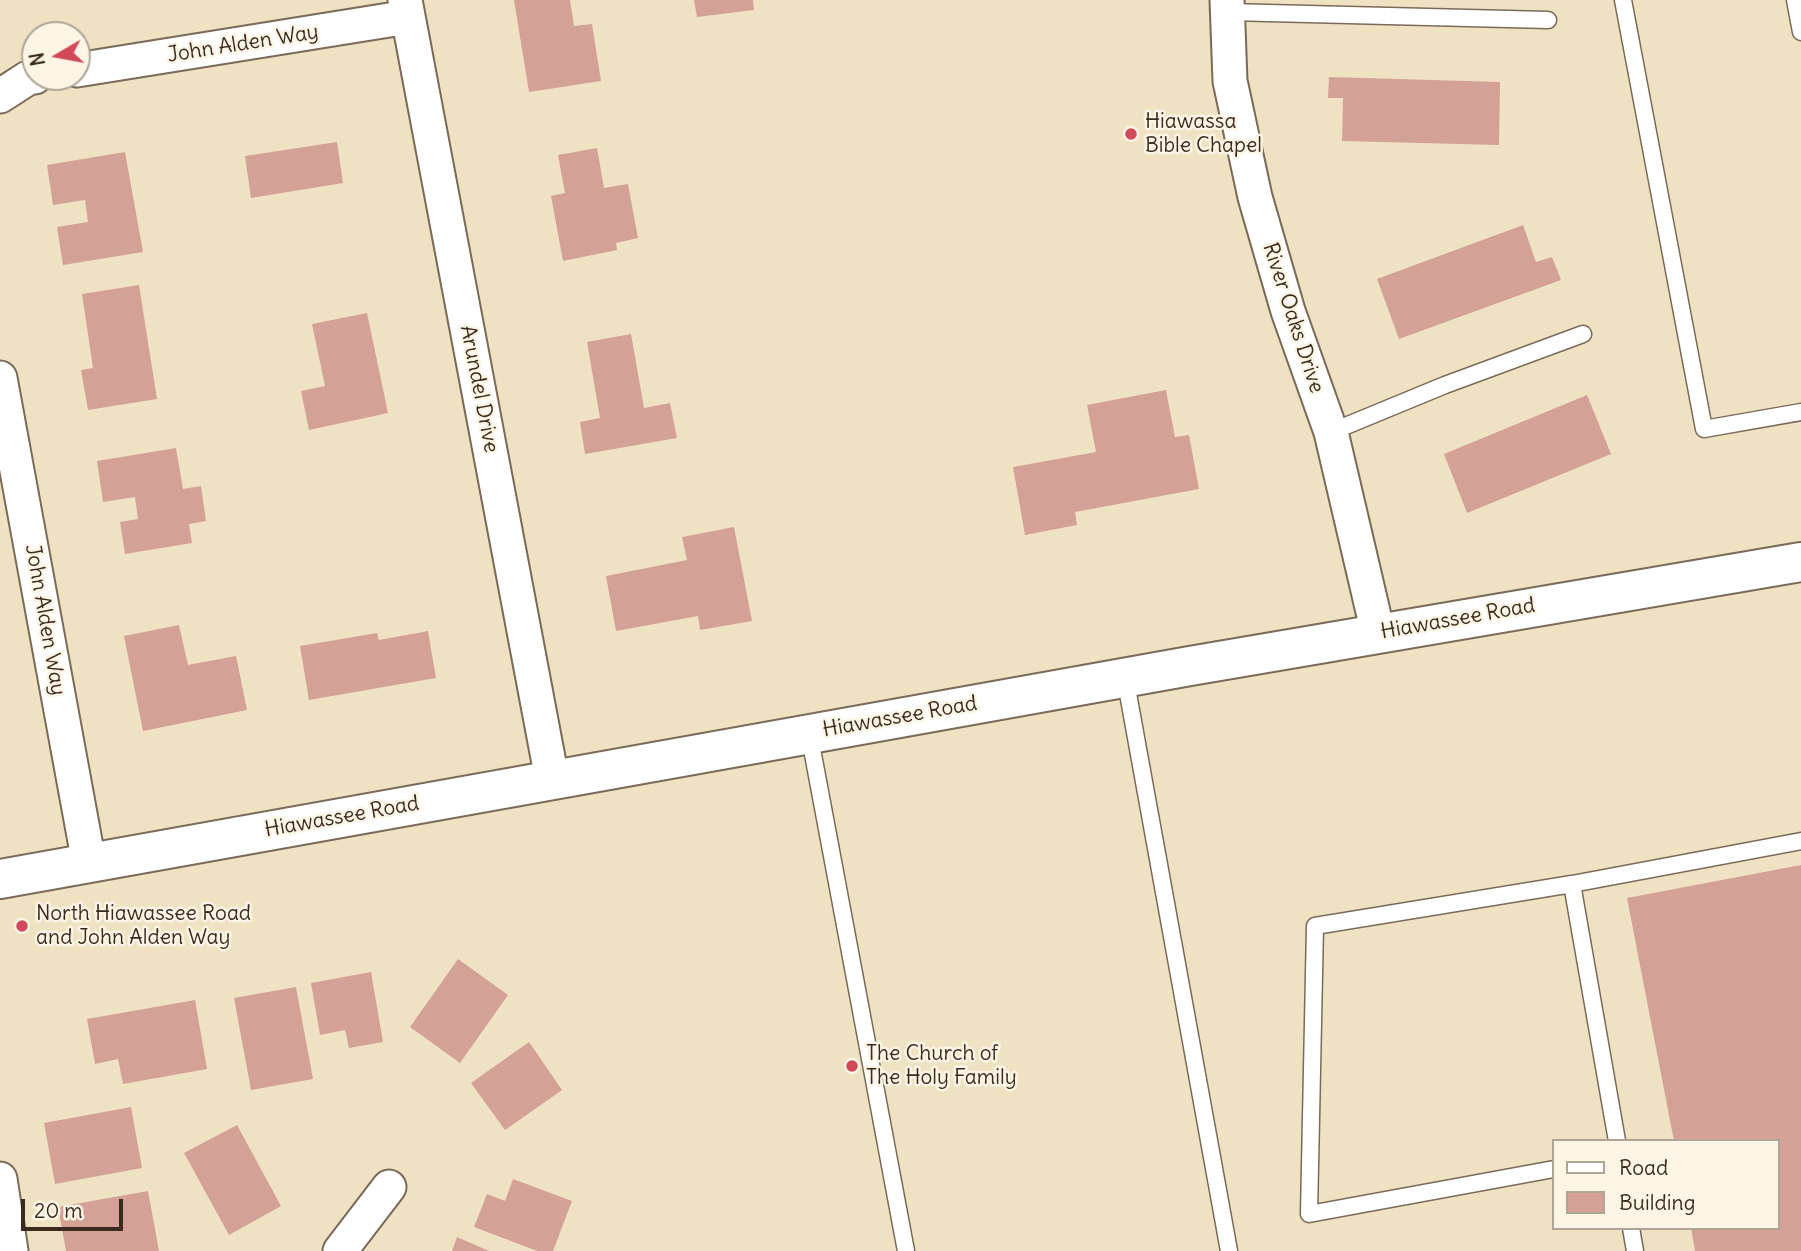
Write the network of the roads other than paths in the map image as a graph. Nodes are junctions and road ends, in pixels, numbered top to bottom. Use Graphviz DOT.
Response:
graph roads {
  1 [pos="1623,0"];
  2 [pos="1795,0"];
  3 [pos="1228,6"];
  4 [pos="406,9"];
  5 [pos="1548,20"];
  6 [pos="1801,32"];
  7 [pos="91,67"];
  8 [pos="21,82"];
  9 [pos="0,96"];
  10 [pos="1583,334"];
  11 [pos="0,378"];
  12 [pos="1801,412"];
  13 [pos="1331,432"];
  14 [pos="1801,562"];
  15 [pos="1378,633"];
  16 [pos="1125,677"];
  17 [pos="809,733"];
  18 [pos="552,779"];
  19 [pos="1801,841"];
  20 [pos="89,863"];
  21 [pos="0,879"];
  22 [pos="1572,884"];
  23 [pos="1617,1139"];
  24 [pos="1552,1169"];
  25 [pos="0,1179"];
  26 [pos="390,1187"];
  27 [pos="1632,1230"];
  28 [pos="11,1251"];
  29 [pos="340,1251"];
  30 [pos="906,1251"];
  31 [pos="1229,1251"];
  32 [pos="1635,1251"];
  1 -- 12 [label="lane"];
  2 -- 6 [label="lane"];
  3 -- 5 [label="lane"];
  3 -- 13 [label="street, River Oaks Drive"];
  4 -- 7 [label="street, John Alden Way"];
  4 -- 18 [label="street, Arundel Drive"];
  8 -- 9 [label="street"];
  10 -- 13 [label="lane"];
  11 -- 20 [label="street, John Alden Way"];
  13 -- 15 [label="street, River Oaks Drive"];
  14 -- 15 [label="main road, Hiawassee Road"];
  15 -- 16 [label="main road, Hiawassee Road"];
  16 -- 17 [label="main road, Hiawassee Road"];
  16 -- 31 [label="lane"];
  17 -- 18 [label="main road, Hiawassee Road"];
  17 -- 30 [label="lane"];
  18 -- 20 [label="main road, Hiawassee Road"];
  19 -- 22 [label="lane"];
  20 -- 21 [label="main road, Hiawassee Road"];
  22 -- 23 [label="lane"];
  22 -- 24 [label="lane"];
  25 -- 28 [label="street"];
  26 -- 29 [label="street"];
  27 -- 32 [label="lane"];
}
